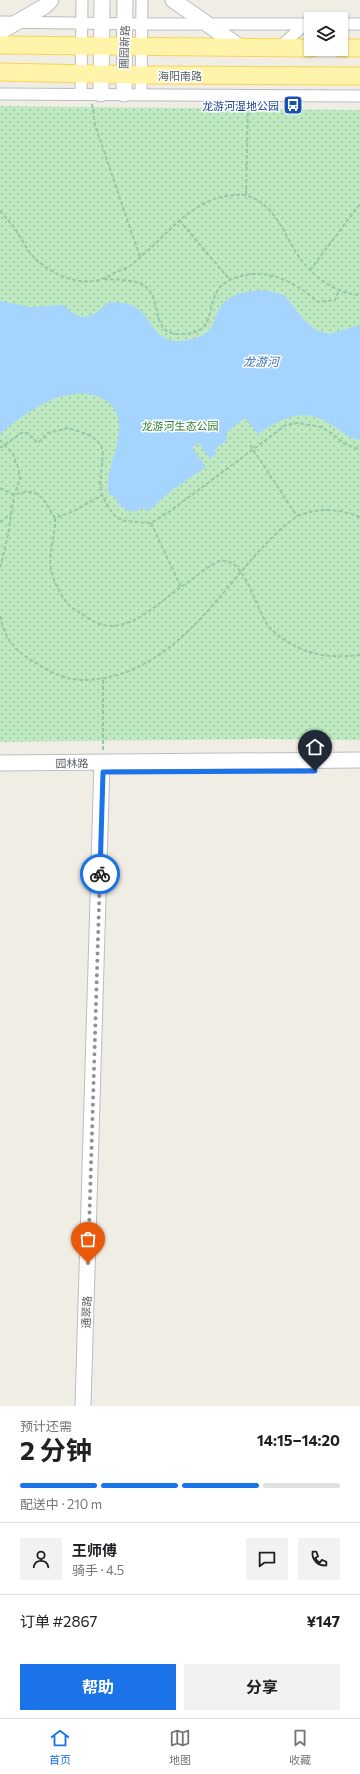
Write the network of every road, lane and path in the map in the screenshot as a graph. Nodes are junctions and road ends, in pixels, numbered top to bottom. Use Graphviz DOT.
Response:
graph roads {
  1 [pos="51,0"];
  2 [pos="82,0"];
  3 [pos="102,0"];
  4 [pos="125,0"];
  5 [pos="142,0"];
  6 [pos="173,0"];
  7 [pos="0,22"];
  8 [pos="17,22"];
  9 [pos="102,23"];
  10 [pos="82,24"];
  11 [pos="125,24"];
  12 [pos="142,24"];
  13 [pos="304,24"];
  14 [pos="348,24"];
  15 [pos="360,24"];
  16 [pos="208,25"];
  17 [pos="304,27"];
  18 [pos="0,32"];
  19 [pos="0,45"];
  20 [pos="82,46"];
  21 [pos="102,46"];
  22 [pos="124,46"];
  23 [pos="142,46"];
  24 [pos="240,47"];
  25 [pos="278,48"];
  26 [pos="304,48"];
  27 [pos="348,48"];
  28 [pos="360,48"];
  29 [pos="0,72"];
  30 [pos="81,73"];
  31 [pos="101,73"];
  32 [pos="124,74"];
  33 [pos="141,75"];
  34 [pos="360,76"];
  35 [pos="0,94"];
  36 [pos="91,94"];
  37 [pos="124,94"];
  38 [pos="141,95"];
  39 [pos="248,96"];
  40 [pos="360,96"];
  41 [pos="246,195"];
  42 [pos="360,204"];
  43 [pos="0,211"];
  44 [pos="179,220"];
  45 [pos="140,257"];
  46 [pos="310,270"];
  47 [pos="104,278"];
  48 [pos="230,280"];
  49 [pos="339,290"];
  50 [pos="360,295"];
  51 [pos="0,440"];
  52 [pos="4,444"];
  53 [pos="250,445"];
  54 [pos="0,448"];
  55 [pos="253,450"];
  56 [pos="360,450"];
  57 [pos="0,488"];
  58 [pos="14,495"];
  59 [pos="102,495"];
  60 [pos="12,513"];
  61 [pos="297,516"];
  62 [pos="55,518"];
  63 [pos="360,518"];
  64 [pos="0,522"];
  65 [pos="151,523"];
  66 [pos="0,569"];
  67 [pos="241,572"];
  68 [pos="181,587"];
  69 [pos="0,616"];
  70 [pos="360,655"];
  71 [pos="103,679"];
  72 [pos="360,760"];
  73 [pos="0,763"];
  74 [pos="103,767"];
  75 [pos="360,771"];
  76 [pos="0,773"];
  77 [pos="83,1406"];
  1 -- 8 [label="street"];
  2 -- 10 [label="street"];
  3 -- 9 [label="street, 圃园新路"];
  4 -- 11 [label="street, 圃园新路"];
  5 -- 12 [label="street"];
  6 -- 16 [label="street"];
  7 -- 8 [label="street"];
  8 -- 10 [label="street"];
  8 -- 18 [label="street"];
  9 -- 10 [label="street"];
  9 -- 11 [label="street"];
  9 -- 21 [label="street, 圃园新路"];
  10 -- 20 [label="street"];
  11 -- 12 [label="street"];
  11 -- 22 [label="street, 圃园新路"];
  12 -- 16 [label="street"];
  12 -- 23 [label="street"];
  13 -- 16 [label="street"];
  14 -- 15 [label="street"];
  16 -- 24 [label="street"];
  17 -- 25 [label="street"];
  19 -- 20 [label="main road"];
  20 -- 21 [label="main road"];
  20 -- 30 [label="street"];
  21 -- 22 [label="main road"];
  21 -- 31 [label="street, 圃园新路"];
  22 -- 23 [label="main road"];
  22 -- 32 [label="street, 圃园新路"];
  23 -- 24 [label="main road"];
  23 -- 33 [label="street"];
  24 -- 25 [label="main road"];
  25 -- 26 [label="main road"];
  27 -- 28 [label="main road"];
  29 -- 30 [label="main road, 海阳南路"];
  30 -- 31 [label="main road, 海阳南路"];
  30 -- 36 [label="street"];
  31 -- 32 [label="main road, 海阳南路"];
  31 -- 36 [label="street, 圃园新路"];
  32 -- 33 [label="main road, 海阳南路"];
  32 -- 37 [label="street, 圃园新路"];
  33 -- 34 [label="main road, 海阳南路"];
  33 -- 38 [label="street"];
  35 -- 36 [label="street"];
  36 -- 37 [label="street"];
  36 -- 45 [label="path"];
  37 -- 38 [label="street"];
  38 -- 39 [label="street"];
  39 -- 40 [label="street"];
  39 -- 41 [label="path"];
  41 -- 44 [label="path"];
  41 -- 46 [label="path"];
  42 -- 46 [label="path"];
  43 -- 47 [label="path"];
  44 -- 45 [label="path"];
  44 -- 48 [label="path"];
  45 -- 47 [label="path"];
  46 -- 49 [label="path"];
  47 -- 48 [label="path"];
  48 -- 49 [label="path"];
  49 -- 50 [label="path"];
  51 -- 52 [label="path"];
  52 -- 54 [label="path"];
  52 -- 58 [label="path"];
  52 -- 59 [label="path"];
  53 -- 55 [label="path"];
  55 -- 56 [label="path"];
  55 -- 61 [label="path"];
  55 -- 65 [label="path"];
  57 -- 58 [label="path"];
  58 -- 60 [label="path"];
  58 -- 62 [label="path"];
  59 -- 62 [label="path"];
  59 -- 65 [label="path"];
  60 -- 64 [label="path"];
  60 -- 66 [label="path"];
  61 -- 63 [label="path"];
  61 -- 67 [label="path"];
  62 -- 68 [label="path"];
  65 -- 68 [label="path"];
  67 -- 68 [label="path"];
  67 -- 70 [label="path"];
  67 -- 71 [label="path"];
  69 -- 71 [label="path"];
  71 -- 74 [label="path"];
  72 -- 74 [label="street, 园林路"];
  73 -- 74 [label="street, 园林路"];
  74 -- 75 [label="street, 园林路"];
  74 -- 76 [label="street, 园林路"];
  74 -- 77 [label="street, 通翠路"];
}
